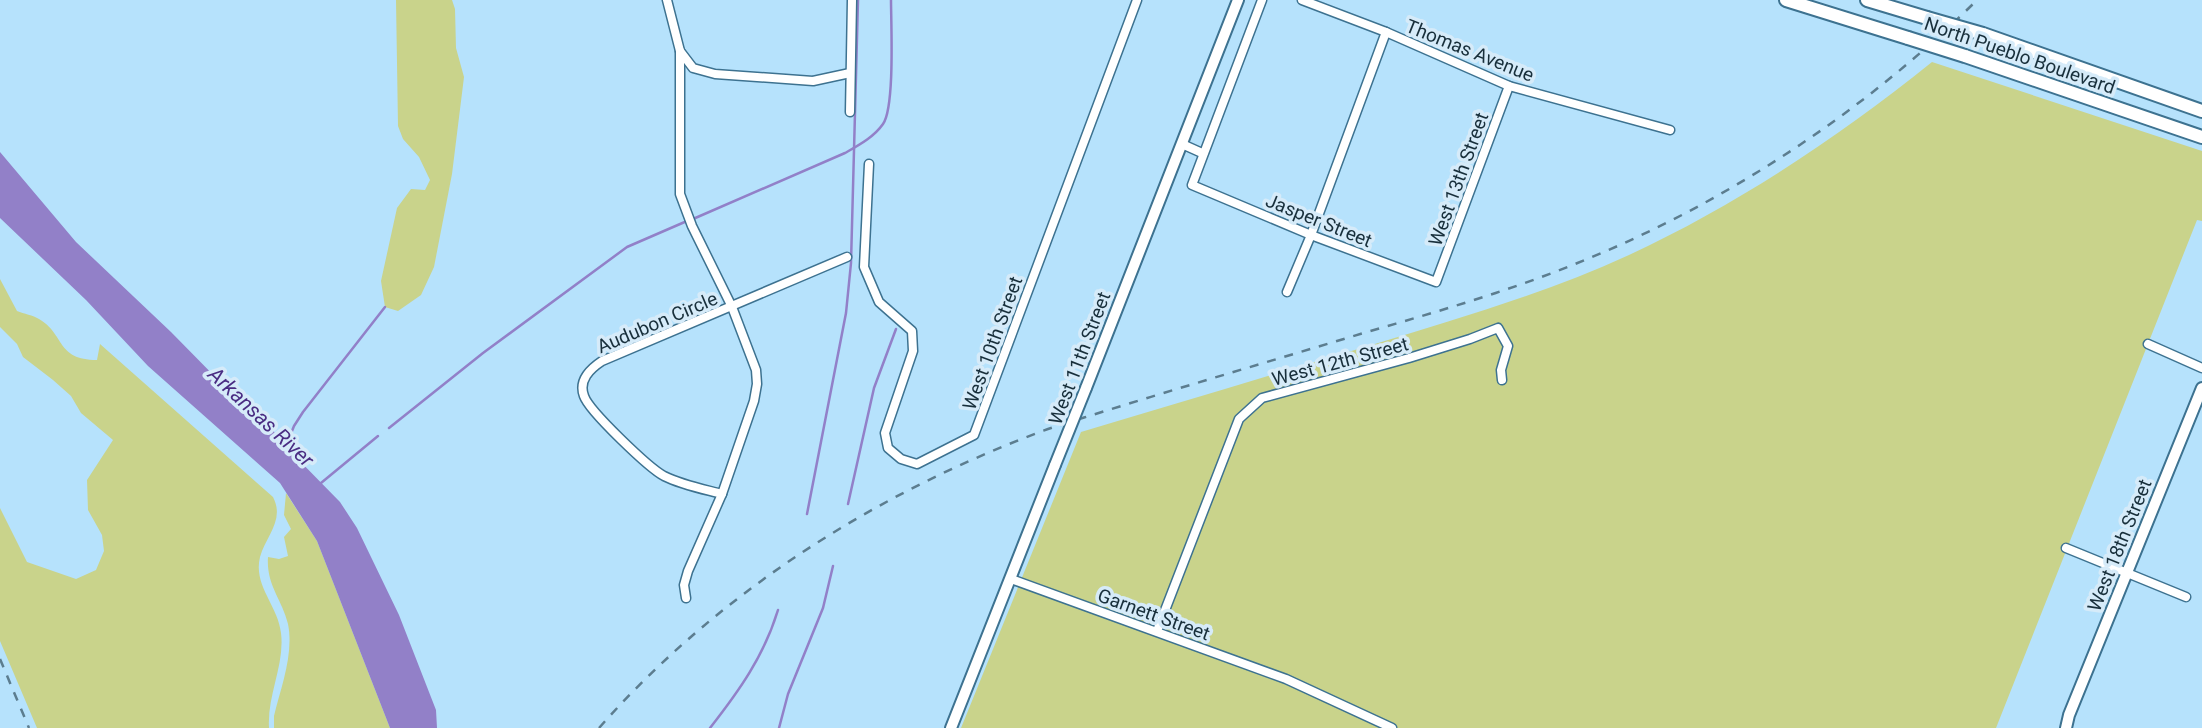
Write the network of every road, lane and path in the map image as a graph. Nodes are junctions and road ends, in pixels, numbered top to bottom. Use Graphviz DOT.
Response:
graph roads {
  1 [pos="667,0"];
  2 [pos="852,0"];
  3 [pos="1137,0"];
  4 [pos="1238,0"];
  5 [pos="1262,0"];
  6 [pos="1302,0"];
  7 [pos="1786,0"];
  8 [pos="1867,0"];
  9 [pos="1386,32"];
  10 [pos="680,51"];
  11 [pos="850,73"];
  12 [pos="1509,86"];
  13 [pos="2202,111"];
  14 [pos="850,112"];
  15 [pos="1670,130"];
  16 [pos="2202,137"];
  17 [pos="1182,144"];
  18 [pos="1202,153"];
  19 [pos="869,164"];
  20 [pos="1311,235"];
  21 [pos="847,257"];
  22 [pos="1436,282"];
  23 [pos="1287,292"];
  24 [pos="732,307"];
  25 [pos="2148,344"];
  26 [pos="2202,368"];
  27 [pos="1502,380"];
  28 [pos="2202,388"];
  29 [pos="722,494"];
  30 [pos="2066,548"];
  31 [pos="2127,571"];
  32 [pos="1011,579"];
  33 [pos="2186,597"];
  34 [pos="686,598"];
  35 [pos="1157,631"];
  36 [pos="2068,715"];
  37 [pos="951,728"];
  38 [pos="1392,728"];
  39 [pos="2060,728"];
  40 [pos="2066,728"];
  1 -- 10 [label="street"];
  2 -- 11 [label="street"];
  3 -- 19 [label="street, West 10th Street"];
  4 -- 17 [label="street, West 11th Street"];
  5 -- 18 [label="street"];
  6 -- 9 [label="street, Thomas Avenue"];
  7 -- 16 [label="main road, North Pueblo Boulevard, bridge"];
  8 -- 13 [label="main road, North Pueblo Boulevard, bridge"];
  9 -- 12 [label="street, Thomas Avenue"];
  9 -- 20 [label="street"];
  10 -- 11 [label="street"];
  10 -- 24 [label="street"];
  11 -- 14 [label="street"];
  12 -- 15 [label="street, Thomas Avenue"];
  12 -- 22 [label="street, West 13th Street"];
  17 -- 18 [label="street"];
  17 -- 32 [label="street, West 11th Street, bridge"];
  18 -- 20 [label="street, Jasper Street"];
  20 -- 22 [label="street, Jasper Street"];
  20 -- 23 [label="street"];
  21 -- 24 [label="street, Audubon Circle"];
  24 -- 29 [label="street"];
  24 -- 29 [label="street, Audubon Circle"];
  25 -- 26 [label="street"];
  27 -- 35 [label="street, West 12th Street"];
  28 -- 31 [label="street, West 18th Street"];
  29 -- 34 [label="street"];
  30 -- 31 [label="street"];
  31 -- 33 [label="street"];
  31 -- 36 [label="street, West 18th Street"];
  32 -- 35 [label="street, Garnett Street"];
  32 -- 37 [label="street, West 11th Street"];
  35 -- 38 [label="street, Garnett Street"];
  36 -- 39 [label="street, West 18th Street"];
  36 -- 40 [label="street, West 18th Street"];
}
